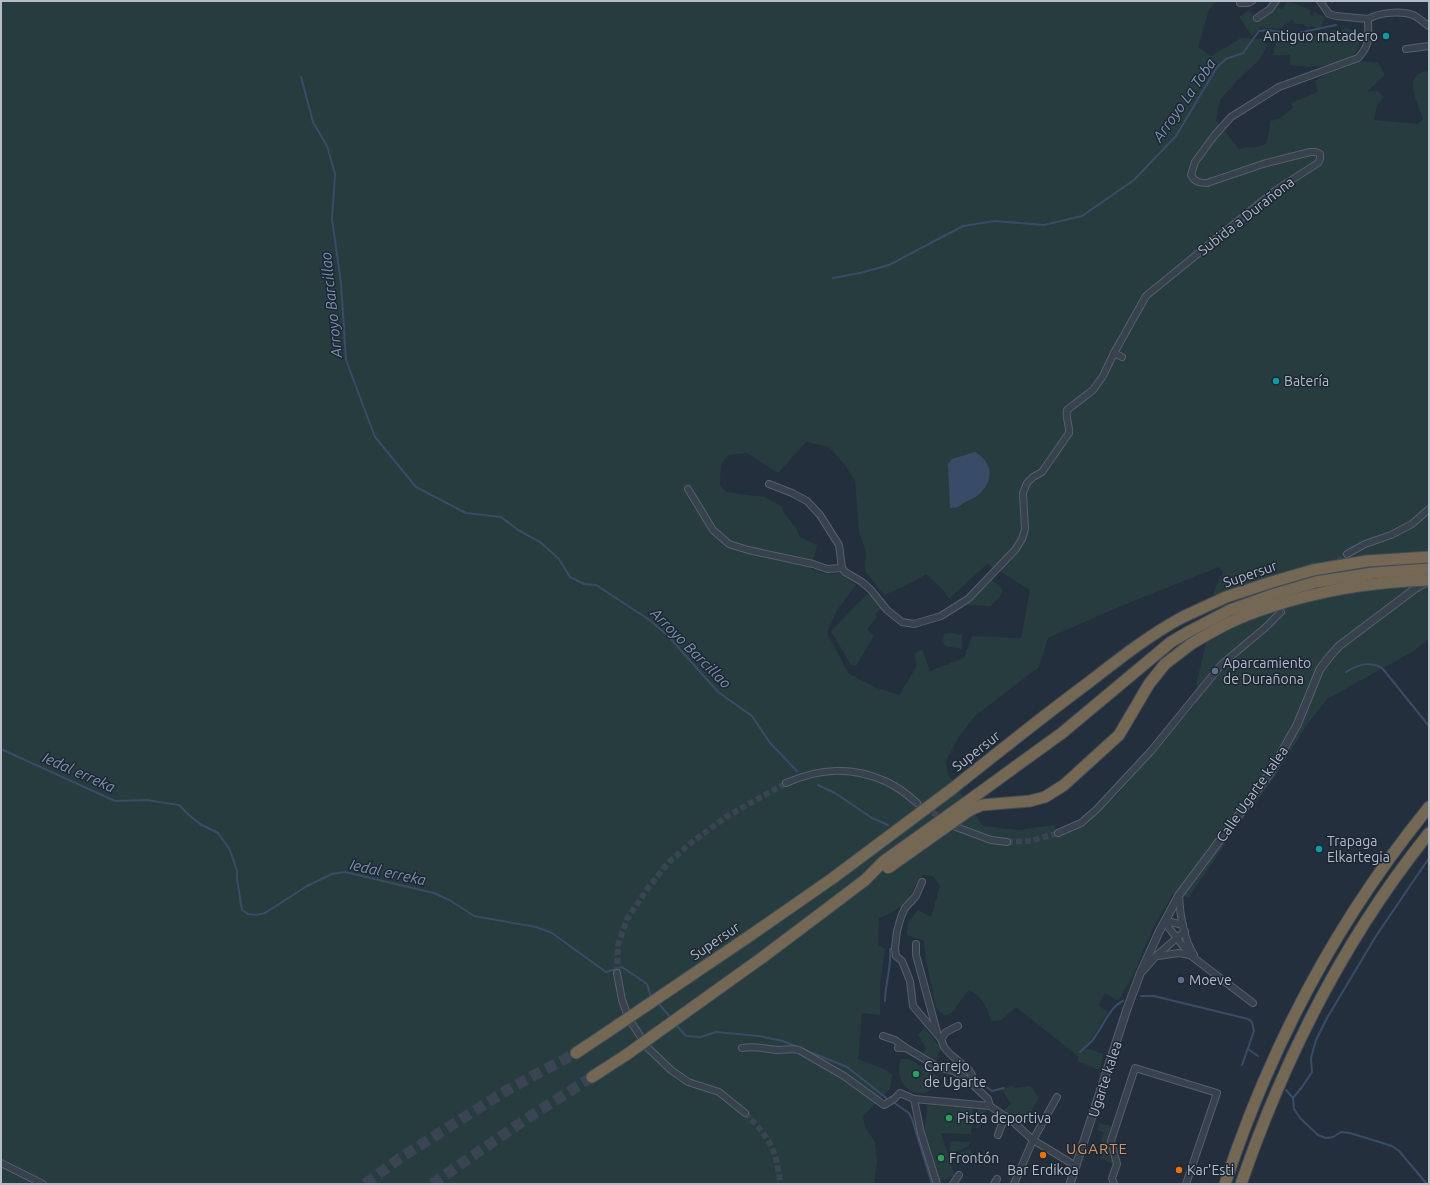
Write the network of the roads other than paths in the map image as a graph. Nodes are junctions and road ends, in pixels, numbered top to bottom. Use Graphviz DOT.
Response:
graph roads {
  1 [pos="1240,1"];
  2 [pos="1252,1"];
  3 [pos="1276,1"];
  4 [pos="1320,1"];
  5 [pos="1257,18"];
  6 [pos="1368,19"];
  7 [pos="1429,26"];
  8 [pos="1429,46"];
  9 [pos="1406,49"];
  10 [pos="1114,353"];
  11 [pos="1122,357"];
  12 [pos="769,484"];
  13 [pos="688,489"];
  14 [pos="1429,508"];
  15 [pos="1347,554"];
  16 [pos="1429,557"];
  17 [pos="842,568"];
  18 [pos="1429,569"];
  19 [pos="1429,580"];
  20 [pos="1281,612"];
  21 [pos="786,783"];
  22 [pos="917,803"];
  23 [pos="967,807"];
  24 [pos="1429,807"];
  25 [pos="956,827"];
  26 [pos="1058,833"];
  27 [pos="1429,833"];
  28 [pos="1007,842"];
  29 [pos="922,882"];
  30 [pos="1179,895"];
  31 [pos="1174,903"];
  32 [pos="1167,923"];
  33 [pos="1184,928"];
  34 [pos="1177,939"];
  35 [pos="1154,943"];
  36 [pos="916,944"];
  37 [pos="1156,956"];
  38 [pos="1190,956"];
  39 [pos="1199,963"];
  40 [pos="618,973"];
  41 [pos="1140,974"];
  42 [pos="1253,1003"];
  43 [pos="958,1026"];
  44 [pos="883,1036"];
  45 [pos="939,1037"];
  46 [pos="742,1048"];
  47 [pos="898,1048"];
  48 [pos="906,1048"];
  49 [pos="576,1053"];
  50 [pos="592,1077"];
  51 [pos="970,1082"];
  52 [pos="1057,1097"];
  53 [pos="914,1099"];
  54 [pos="990,1106"];
  55 [pos="745,1113"];
  56 [pos="1005,1116"];
  57 [pos="998,1135"];
  58 [pos="1033,1140"];
  59 [pos="1,1163"];
  60 [pos="1076,1166"];
  61 [pos="959,1175"];
  62 [pos="43,1184"];
  63 [pos="937,1184"];
  64 [pos="954,1184"];
  65 [pos="1014,1184"];
  66 [pos="1070,1184"];
  67 [pos="1114,1184"];
  68 [pos="1186,1184"];
  69 [pos="1224,1184"];
  70 [pos="1241,1184"];
  1 -- 2 [label="street"];
  3 -- 5 [label="street"];
  4 -- 6 [label="street"];
  6 -- 7 [label="street"];
  6 -- 10 [label="street, Subida a Durañona"];
  8 -- 9 [label="street"];
  10 -- 11 [label="street"];
  10 -- 17 [label="street, Subida a Durañona"];
  12 -- 17 [label="street"];
  13 -- 17 [label="street"];
  14 -- 15 [label="street"];
  16 -- 49 [label="highway, Supersur, bridge"];
  18 -- 23 [label="highway, Supersur, bridge"];
  19 -- 23 [label="highway, bridge"];
  19 -- 30 [label="street, Calle Ugarte kalea"];
  20 -- 26 [label="street"];
  21 -- 22 [label="street"];
  23 -- 50 [label="highway, Supersur, bridge"];
  24 -- 69 [label="highway"];
  25 -- 28 [label="street"];
  27 -- 70 [label="highway"];
  29 -- 45 [label="street"];
  30 -- 31 [label="street, Calle Ugarte kalea"];
  30 -- 33 [label="street"];
  31 -- 32 [label="street"];
  31 -- 35 [label="street, Calle Ugarte kalea"];
  32 -- 33 [label="street"];
  32 -- 34 [label="street"];
  32 -- 35 [label="street"];
  33 -- 34 [label="street"];
  33 -- 39 [label="street"];
  34 -- 37 [label="street"];
  34 -- 38 [label="street"];
  35 -- 41 [label="street, Calle Ugarte kalea"];
  36 -- 45 [label="street"];
  37 -- 38 [label="street"];
  37 -- 41 [label="street"];
  38 -- 39 [label="street"];
  39 -- 42 [label="street"];
  40 -- 55 [label="street"];
  41 -- 60 [label="street, Ugarte kalea"];
  43 -- 45 [label="street"];
  44 -- 48 [label="street"];
  45 -- 51 [label="street"];
  46 -- 53 [label="street"];
  47 -- 48 [label="street"];
  48 -- 51 [label="street"];
  51 -- 54 [label="street"];
  52 -- 58 [label="street"];
  53 -- 54 [label="street"];
  53 -- 63 [label="street"];
  54 -- 56 [label="street"];
  56 -- 57 [label="street"];
  56 -- 58 [label="street"];
  58 -- 60 [label="street"];
  58 -- 65 [label="street"];
  59 -- 62 [label="street"];
  60 -- 66 [label="street, Ugarte kalea"];
  61 -- 64 [label="street"];
  67 -- 68 [label="street"];
}
